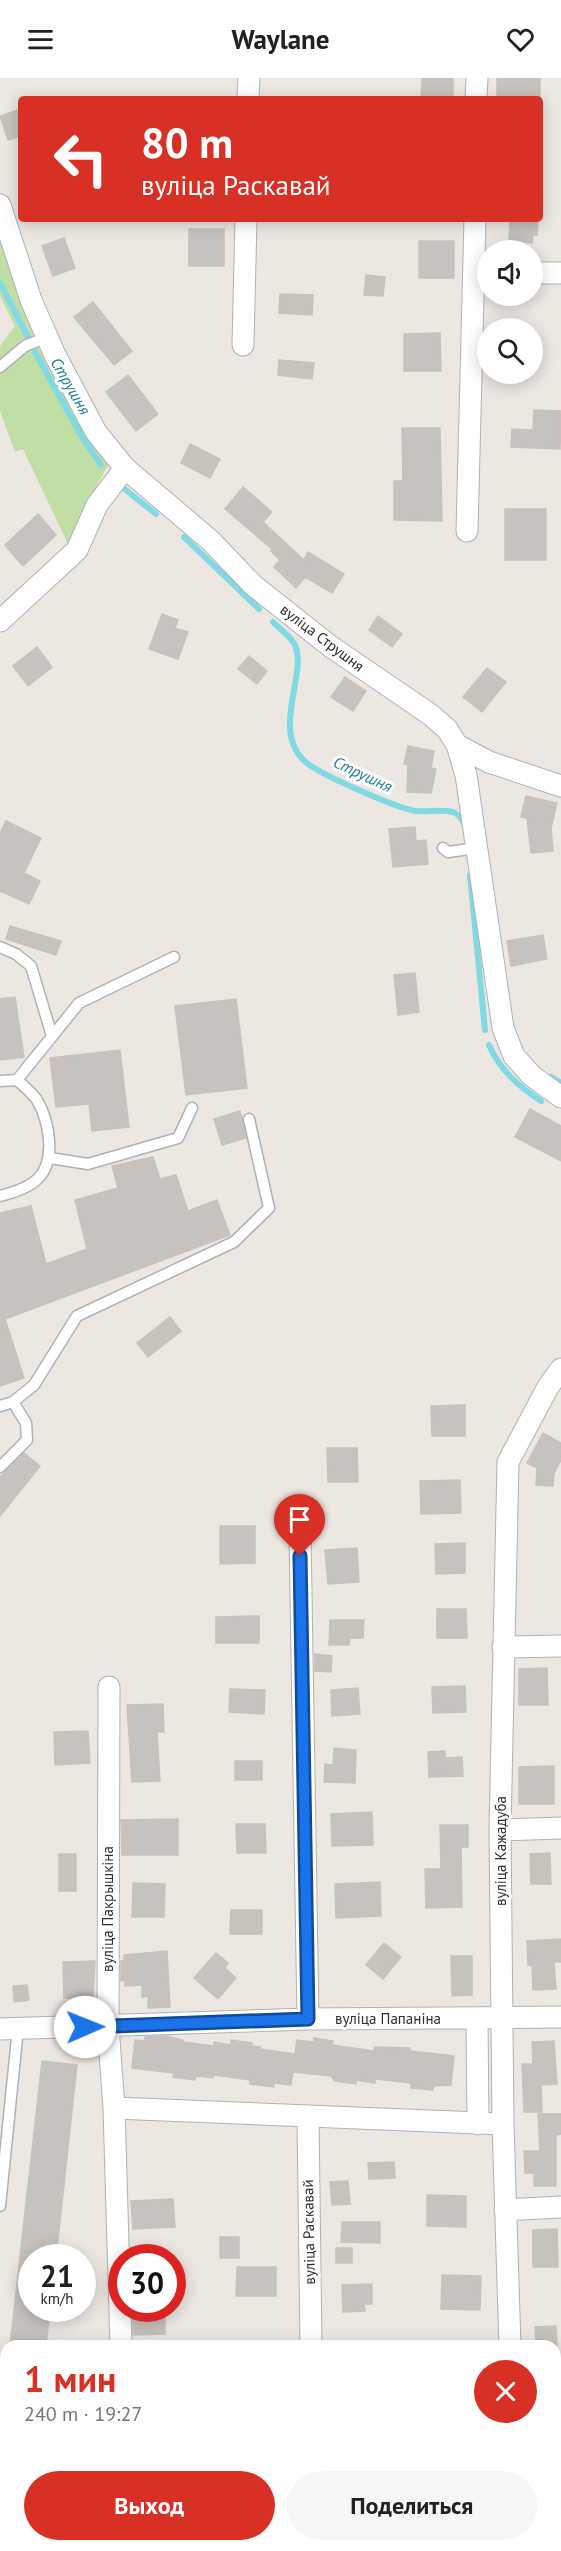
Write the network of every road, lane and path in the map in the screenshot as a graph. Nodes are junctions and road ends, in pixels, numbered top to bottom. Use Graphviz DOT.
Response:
graph roads {
  1 [pos="249,78"];
  2 [pos="477,78"];
  3 [pos="248,96"];
  4 [pos="476,96"];
  5 [pos="0,205"];
  6 [pos="246,222"];
  7 [pos="475,222"];
  8 [pos="477,240"];
  9 [pos="543,273"];
  10 [pos="561,273"];
  11 [pos="479,306"];
  12 [pos="47,337"];
  13 [pos="243,345"];
  14 [pos="0,367"];
  15 [pos="125,468"];
  16 [pos="467,531"];
  17 [pos="0,621"];
  18 [pos="457,745"];
  19 [pos="561,786"];
  20 [pos="443,848"];
  21 [pos="477,848"];
  22 [pos="0,947"];
  23 [pos="174,957"];
  24 [pos="52,1036"];
  25 [pos="17,1080"];
  26 [pos="0,1081"];
  27 [pos="561,1097"];
  28 [pos="192,1108"];
  29 [pos="249,1119"];
  30 [pos="50,1158"];
  31 [pos="0,1196"];
  32 [pos="561,1369"];
  33 [pos="13,1402"];
  34 [pos="0,1406"];
  35 [pos="0,1467"];
  36 [pos="300,1533"];
  37 [pos="561,1646"];
  38 [pos="503,1647"];
  39 [pos="109,1687"];
  40 [pos="561,1828"];
  41 [pos="500,1830"];
  42 [pos="561,2017"];
  43 [pos="308,2019"];
  44 [pos="477,2019"];
  45 [pos="504,2019"];
  46 [pos="108,2026"];
  47 [pos="9,2028"];
  48 [pos="114,2108"];
  49 [pos="308,2117"];
  50 [pos="478,2124"];
  51 [pos="503,2124"];
  52 [pos="0,2206"];
  53 [pos="561,2207"];
  54 [pos="505,2210"];
  55 [pos="120,2340"];
  56 [pos="311,2340"];
  57 [pos="510,2340"];
  1 -- 3 [label="street"];
  2 -- 4 [label="street"];
  5 -- 12 [label="street, вуліца Струшня"];
  6 -- 13 [label="street"];
  7 -- 8 [label="street"];
  9 -- 10 [label="street"];
  11 -- 16 [label="street"];
  12 -- 14 [label="lane"];
  12 -- 15 [label="street, вуліца Струшня"];
  15 -- 17 [label="street"];
  15 -- 18 [label="street, вуліца Струшня"];
  18 -- 19 [label="street"];
  18 -- 21 [label="street, вуліца Струшня"];
  20 -- 21 [label="lane"];
  21 -- 27 [label="street, вуліца Струшня"];
  22 -- 24 [label="lane"];
  23 -- 24 [label="lane"];
  24 -- 25 [label="lane"];
  25 -- 26 [label="lane"];
  25 -- 30 [label="lane"];
  28 -- 30 [label="lane"];
  29 -- 33 [label="lane"];
  30 -- 31 [label="lane"];
  32 -- 38 [label="street, вуліца Кажадуба"];
  33 -- 34 [label="lane"];
  33 -- 35 [label="lane"];
  36 -- 43 [label="street"];
  37 -- 38 [label="street"];
  38 -- 41 [label="street, вуліца Кажадуба"];
  39 -- 46 [label="street, вуліца Пакрышкіна"];
  40 -- 41 [label="street"];
  41 -- 45 [label="street, вуліца Кажадуба"];
  42 -- 45 [label="street, вуліца Папаніна"];
  43 -- 44 [label="street, вуліца Папаніна"];
  43 -- 46 [label="street, вуліца Папаніна"];
  44 -- 45 [label="street, вуліца Папаніна"];
  44 -- 50 [label="street"];
  45 -- 51 [label="street, вуліца Кажадуба"];
  46 -- 47 [label="street, вуліца Папаніна"];
  46 -- 48 [label="street, вуліца Пакрышкіна"];
  47 -- 52 [label="lane"];
  48 -- 49 [label="street"];
  48 -- 55 [label="street, вуліца Пакрышкіна"];
  49 -- 50 [label="street"];
  49 -- 56 [label="street, вуліца Раскавай"];
  50 -- 51 [label="street"];
  51 -- 54 [label="street, вуліца Кажадуба"];
  53 -- 54 [label="street"];
  54 -- 57 [label="street, вуліца Кажадуба"];
}
